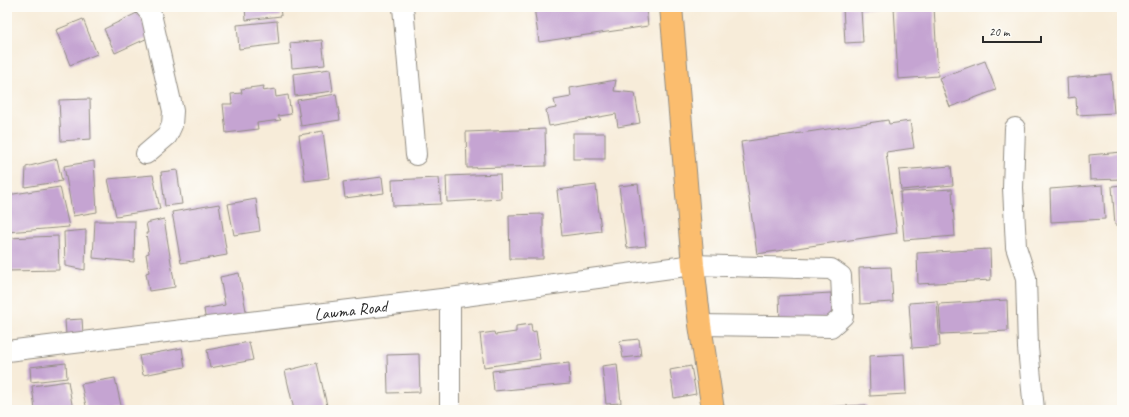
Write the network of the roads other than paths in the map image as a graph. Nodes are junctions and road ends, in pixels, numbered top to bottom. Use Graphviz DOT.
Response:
graph roads {
  1 [pos="145,7"];
  2 [pos="403,7"];
  3 [pos="671,7"];
  4 [pos="1015,128"];
  5 [pos="146,154"];
  6 [pos="416,155"];
  7 [pos="694,265"];
  8 [pos="450,298"];
  9 [pos="700,325"];
  10 [pos="7,351"];
  11 [pos="450,410"];
  12 [pos="713,410"];
  13 [pos="1034,410"];
  1 -- 5 [label="street"];
  2 -- 6 [label="street"];
  3 -- 7 [label="main road"];
  4 -- 13 [label="street"];
  7 -- 8 [label="street, Lawma Road"];
  7 -- 9 [label="main road"];
  7 -- 9 [label="street, Lawma Road"];
  8 -- 10 [label="street, Lawma Road"];
  8 -- 11 [label="street"];
  9 -- 12 [label="main road"];
}
